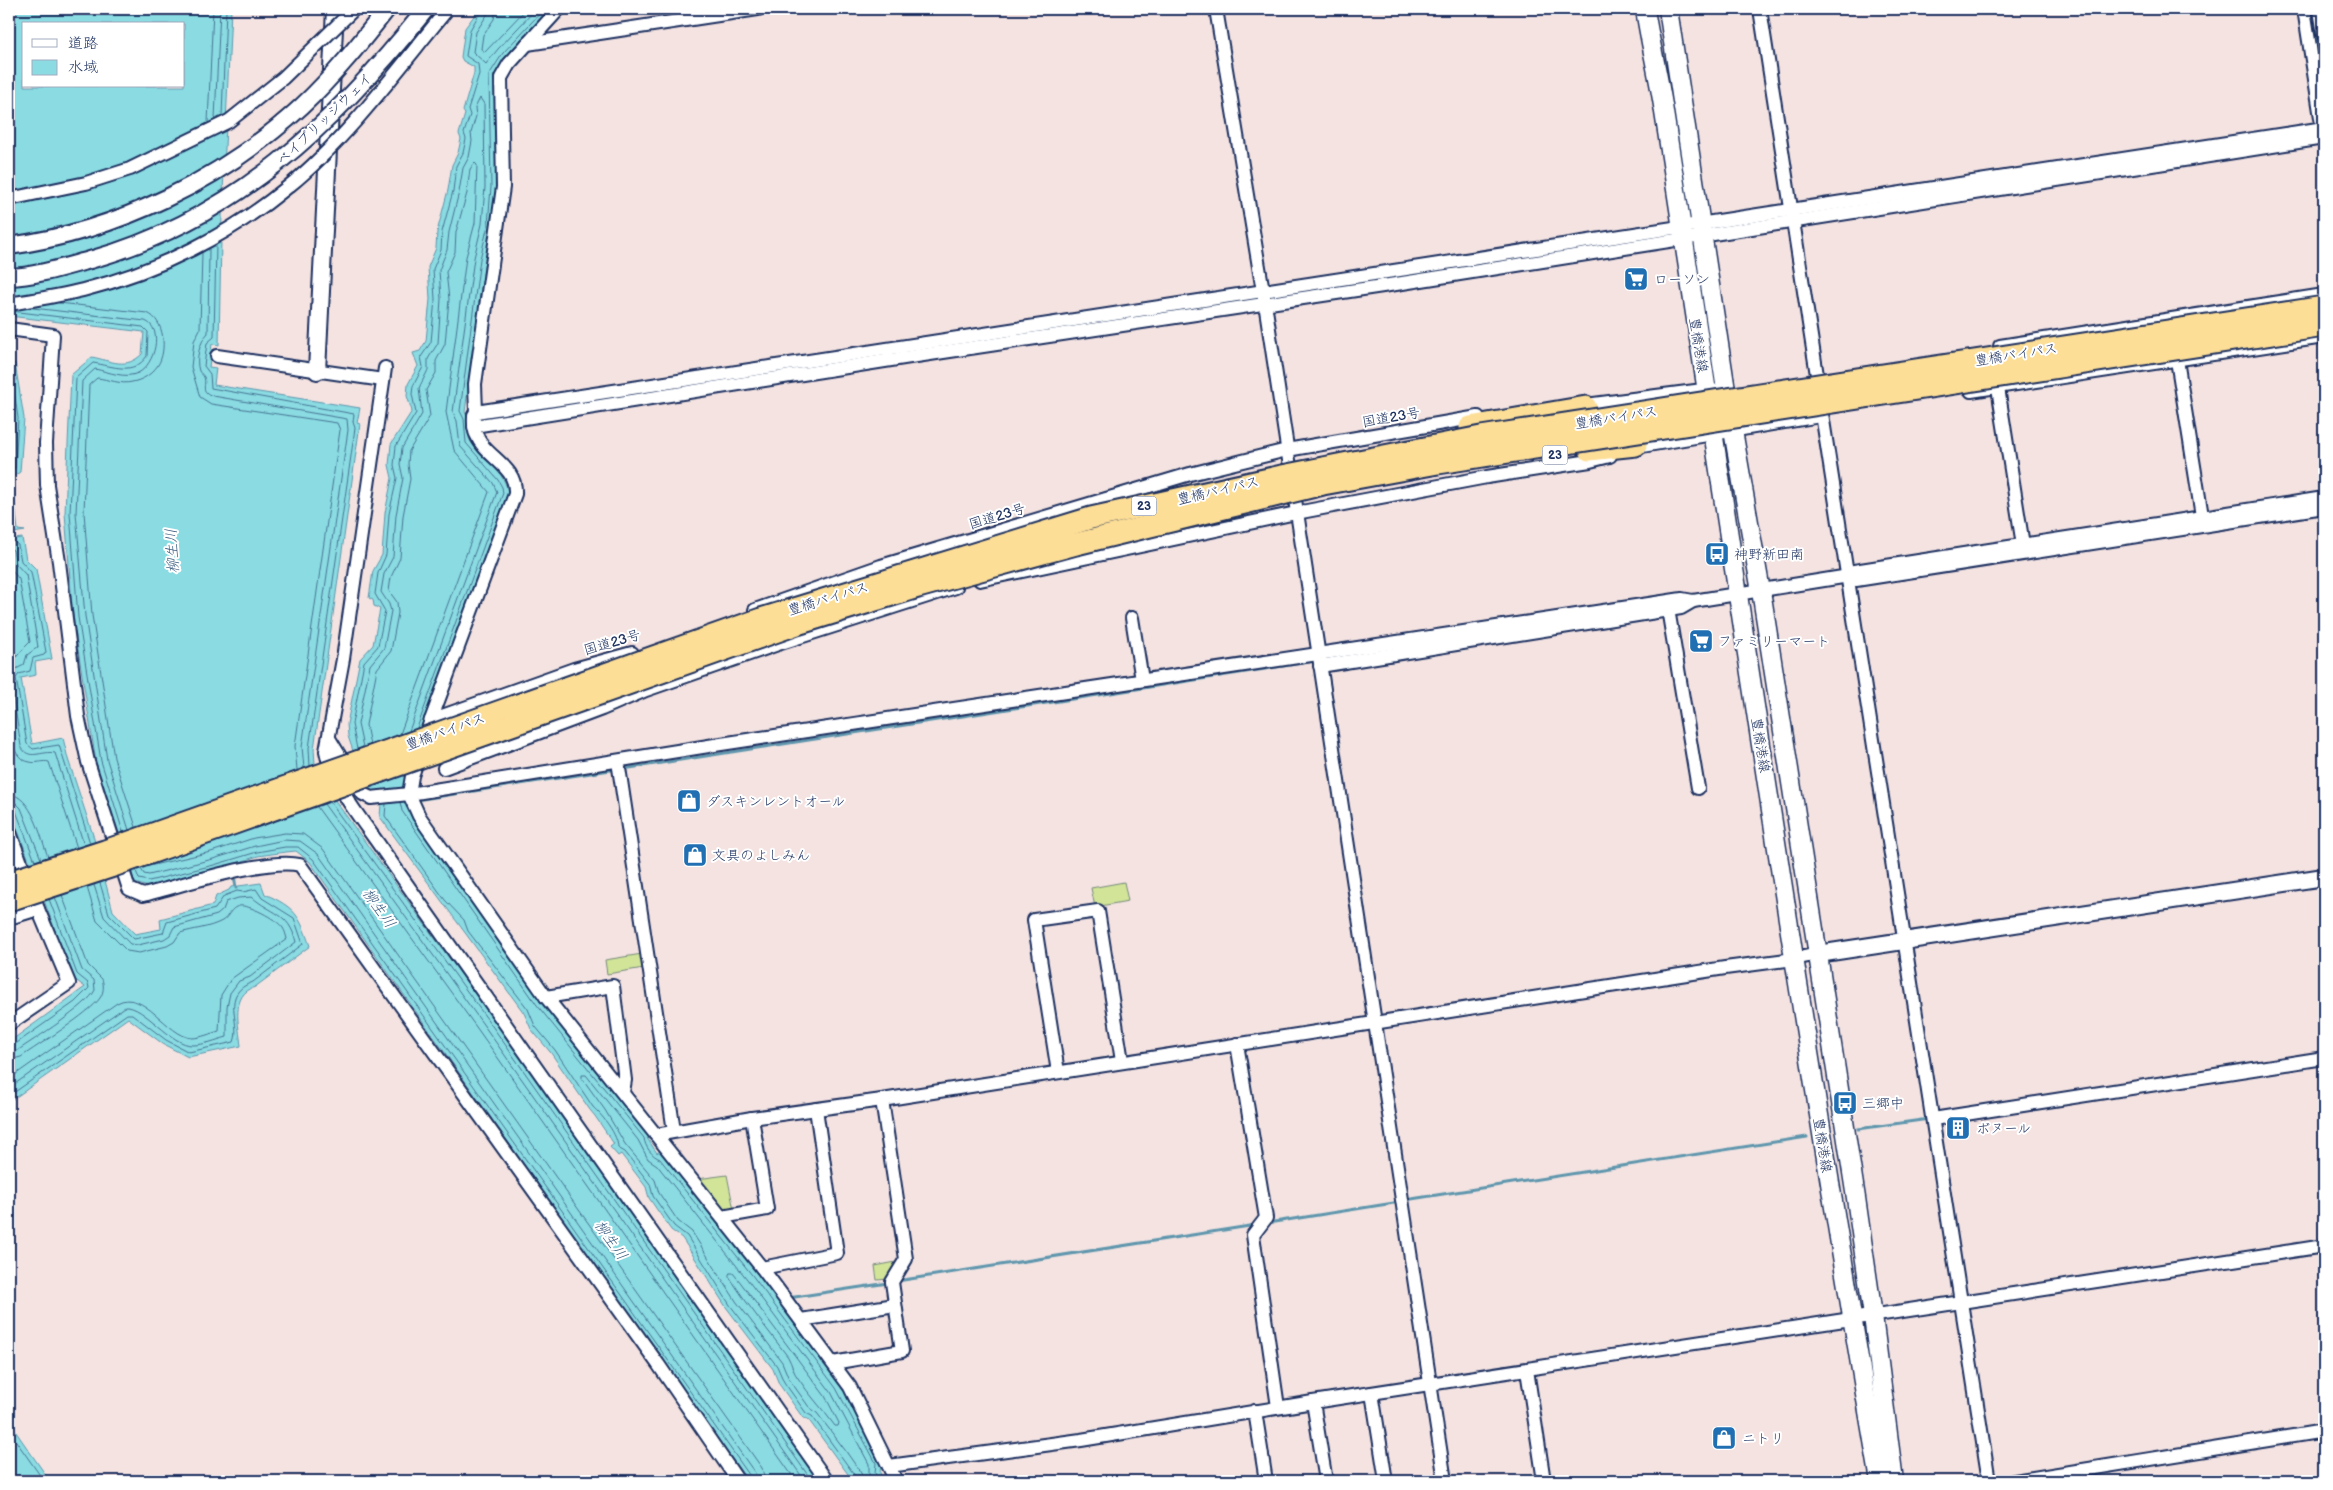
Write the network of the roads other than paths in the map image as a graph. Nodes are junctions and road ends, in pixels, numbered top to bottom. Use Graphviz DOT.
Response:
graph roads {
  1 [pos="335,9"];
  2 [pos="354,9"];
  3 [pos="388,9"];
  4 [pos="426,9"];
  5 [pos="559,9"];
  6 [pos="758,9"];
  7 [pos="1216,9"];
  8 [pos="1645,9"];
  9 [pos="1668,9"];
  10 [pos="1760,9"];
  11 [pos="2304,9"];
  12 [pos="2320,9"];
  13 [pos="447,10"];
  14 [pos="2324,34"];
  15 [pos="2308,36"];
  16 [pos="527,44"];
  17 [pos="2320,89"];
  18 [pos="2324,134"];
  19 [pos="9,199"];
  20 [pos="1793,216"];
  21 [pos="1702,230"];
  22 [pos="1682,233"];
  23 [pos="9,246"];
  24 [pos="9,277"];
  25 [pos="2324,295"];
  26 [pos="1264,297"];
  27 [pos="9,304"];
  28 [pos="2324,307"];
  29 [pos="2324,326"];
  30 [pos="9,329"];
  31 [pos="2324,337"];
  32 [pos="217,356"];
  33 [pos="2177,360"];
  34 [pos="1905,361"];
  35 [pos="317,371"];
  36 [pos="1817,375"];
  37 [pos="1998,388"];
  38 [pos="1726,390"];
  39 [pos="1706,392"];
  40 [pos="1911,398"];
  41 [pos="1586,408"];
  42 [pos="1822,414"];
  43 [pos="474,419"];
  44 [pos="1732,430"];
  45 [pos="1712,433"];
  46 [pos="1636,445"];
  47 [pos="1287,450"];
  48 [pos="2324,498"];
  49 [pos="2324,507"];
  50 [pos="2265,511"];
  51 [pos="1296,513"];
  52 [pos="1092,518"];
  53 [pos="2205,519"];
  54 [pos="1135,530"];
  55 [pos="986,535"];
  56 [pos="2027,547"];
  57 [pos="999,576"];
  58 [pos="1849,576"];
  59 [pos="1760,589"];
  60 [pos="1737,593"];
  61 [pos="1668,606"];
  62 [pos="1132,618"];
  63 [pos="702,629"];
  64 [pos="1319,660"];
  65 [pos="716,665"];
  66 [pos="1142,680"];
  67 [pos="431,720"];
  68 [pos="330,740"];
  69 [pos="618,762"];
  70 [pos="444,768"];
  71 [pos="448,787"];
  72 [pos="1698,788"];
  73 [pos="411,798"];
  74 [pos="9,830"];
  75 [pos="15,863"];
  76 [pos="2324,877"];
  77 [pos="9,882"];
  78 [pos="9,900"];
  79 [pos="38,909"];
  80 [pos="9,918"];
  81 [pos="1905,941"];
  82 [pos="1818,954"];
  83 [pos="1794,959"];
  84 [pos="546,997"];
  85 [pos="1374,1023"];
  86 [pos="9,1024"];
  87 [pos="1237,1044"];
  88 [pos="2324,1058"];
  89 [pos="1122,1061"];
  90 [pos="1058,1072"];
  91 [pos="623,1092"];
  92 [pos="882,1100"];
  93 [pos="816,1109"];
  94 [pos="752,1118"];
  95 [pos="1933,1120"];
  96 [pos="674,1131"];
  97 [pos="656,1135"];
  98 [pos="722,1217"];
  99 [pos="2324,1246"];
  100 [pos="762,1268"];
  101 [pos="1962,1302"];
  102 [pos="895,1305"];
  103 [pos="1873,1316"];
  104 [pos="1851,1319"];
  105 [pos="802,1320"];
  106 [pos="833,1363"];
  107 [pos="1527,1370"];
  108 [pos="1431,1385"];
  109 [pos="1372,1393"];
  110 [pos="1313,1402"];
  111 [pos="1278,1408"];
  112 [pos="1255,1411"];
  113 [pos="2324,1431"];
  114 [pos="889,1466"];
  115 [pos="738,1481"];
  116 [pos="827,1481"];
  117 [pos="896,1481"];
  118 [pos="1266,1481"];
  119 [pos="1326,1481"];
  120 [pos="1386,1481"];
  121 [pos="1445,1481"];
  122 [pos="1544,1481"];
  123 [pos="1880,1481"];
  124 [pos="1894,1481"];
  125 [pos="1989,1481"];
  126 [pos="2014,1481"];
  1 -- 35 [label="street"];
  2 -- 19 [label="street, bridge"];
  3 -- 23 [label="street, ベイブリッジウェイ, bridge"];
  4 -- 24 [label="street, ベイブリッジウェイ, bridge"];
  5 -- 16 [label="street"];
  6 -- 16 [label="street"];
  7 -- 26 [label="street"];
  8 -- 22 [label="main road, 豊橋港線"];
  9 -- 21 [label="main road, 豊橋港線"];
  10 -- 20 [label="street"];
  11 -- 15 [label="street"];
  12 -- 14 [label="street"];
  13 -- 27 [label="street, bridge"];
  14 -- 15 [label="street"];
  15 -- 17 [label="street"];
  16 -- 43 [label="street"];
  17 -- 18 [label="street"];
  18 -- 20 [label="street"];
  20 -- 21 [label="street"];
  20 -- 36 [label="street"];
  21 -- 22 [label="street"];
  21 -- 38 [label="main road, 豊橋港線"];
  22 -- 26 [label="street"];
  22 -- 39 [label="main road, 豊橋港線"];
  25 -- 34 [label="street"];
  26 -- 43 [label="street"];
  26 -- 47 [label="street"];
  28 -- 52 [label="highway, 豊橋バイパス / 23, bridge"];
  29 -- 54 [label="highway, 豊橋バイパス / 23, bridge"];
  30 -- 115 [label="street"];
  31 -- 33 [label="street"];
  32 -- 35 [label="street"];
  33 -- 37 [label="street"];
  33 -- 53 [label="street"];
  34 -- 36 [label="street"];
  34 -- 40 [label="street"];
  35 -- 68 [label="street"];
  36 -- 38 [label="street"];
  37 -- 40 [label="street"];
  37 -- 56 [label="street"];
  38 -- 39 [label="street"];
  38 -- 44 [label="main road, 豊橋港線"];
  39 -- 41 [label="street"];
  39 -- 45 [label="main road, 豊橋港線"];
  40 -- 42 [label="street"];
  41 -- 47 [label="street, 国道23号 / 23"];
  41 -- 52 [label="highway, 23, bridge"];
  42 -- 44 [label="street"];
  42 -- 58 [label="street"];
  43 -- 67 [label="street"];
  44 -- 45 [label="street"];
  44 -- 59 [label="main road, 豊橋港線"];
  45 -- 46 [label="street"];
  45 -- 60 [label="main road, 豊橋港線"];
  46 -- 51 [label="street"];
  46 -- 54 [label="highway, 23, bridge"];
  47 -- 51 [label="street"];
  47 -- 55 [label="street, 国道23号 / 23"];
  48 -- 50 [label="street"];
  49 -- 50 [label="street"];
  50 -- 53 [label="street"];
  51 -- 57 [label="street"];
  51 -- 64 [label="street"];
  52 -- 77 [label="highway, 豊橋バイパス / 23, bridge"];
  53 -- 56 [label="street"];
  54 -- 78 [label="highway, 豊橋バイパス / 23, bridge"];
  55 -- 57 [label="street"];
  55 -- 63 [label="street, 国道23号 / 23"];
  56 -- 58 [label="street"];
  57 -- 65 [label="street"];
  58 -- 59 [label="street"];
  58 -- 81 [label="street"];
  59 -- 60 [label="street"];
  59 -- 82 [label="main road, 豊橋港線"];
  60 -- 61 [label="street"];
  60 -- 83 [label="main road, 豊橋港線"];
  61 -- 64 [label="street"];
  61 -- 72 [label="street"];
  62 -- 66 [label="street"];
  63 -- 65 [label="street"];
  63 -- 67 [label="street, 国道23号 / 23"];
  64 -- 66 [label="street"];
  64 -- 85 [label="street"];
  65 -- 70 [label="street"];
  66 -- 69 [label="street"];
  67 -- 70 [label="street"];
  67 -- 73 [label="street"];
  68 -- 73 [label="street"];
  68 -- 116 [label="street"];
  69 -- 71 [label="street"];
  69 -- 96 [label="street"];
  70 -- 71 [label="street"];
  71 -- 73 [label="street"];
  73 -- 84 [label="street"];
  74 -- 75 [label="street"];
  75 -- 79 [label="street"];
  76 -- 81 [label="street"];
  79 -- 80 [label="street"];
  79 -- 86 [label="street"];
  81 -- 82 [label="street"];
  81 -- 95 [label="street"];
  82 -- 83 [label="street"];
  82 -- 103 [label="main road, 豊橋港線"];
  83 -- 85 [label="street"];
  83 -- 104 [label="main road, 豊橋港線"];
  84 -- 91 [label="street"];
  84 -- 91 [label="street"];
  85 -- 87 [label="street"];
  85 -- 108 [label="street"];
  87 -- 89 [label="street"];
  87 -- 111 [label="street"];
  88 -- 95 [label="street"];
  89 -- 90 [label="street"];
  89 -- 90 [label="street"];
  90 -- 92 [label="street"];
  91 -- 97 [label="street"];
  92 -- 93 [label="street"];
  92 -- 102 [label="street"];
  93 -- 94 [label="street"];
  93 -- 100 [label="street"];
  94 -- 96 [label="street"];
  94 -- 98 [label="street"];
  95 -- 101 [label="street"];
  96 -- 97 [label="street"];
  97 -- 98 [label="street"];
  98 -- 100 [label="street"];
  99 -- 101 [label="street"];
  100 -- 105 [label="street"];
  101 -- 103 [label="street"];
  101 -- 125 [label="street"];
  102 -- 105 [label="street"];
  102 -- 106 [label="street"];
  103 -- 104 [label="street"];
  103 -- 124 [label="main road, 豊橋港線"];
  104 -- 107 [label="street"];
  104 -- 123 [label="main road, 豊橋港線"];
  105 -- 106 [label="street"];
  106 -- 114 [label="street"];
  107 -- 108 [label="street"];
  107 -- 122 [label="street"];
  108 -- 109 [label="street"];
  108 -- 121 [label="street"];
  109 -- 110 [label="street"];
  109 -- 120 [label="street"];
  110 -- 111 [label="street"];
  110 -- 119 [label="street"];
  111 -- 112 [label="street"];
  112 -- 114 [label="street"];
  112 -- 118 [label="street"];
  113 -- 126 [label="street"];
  114 -- 117 [label="street"];
}
